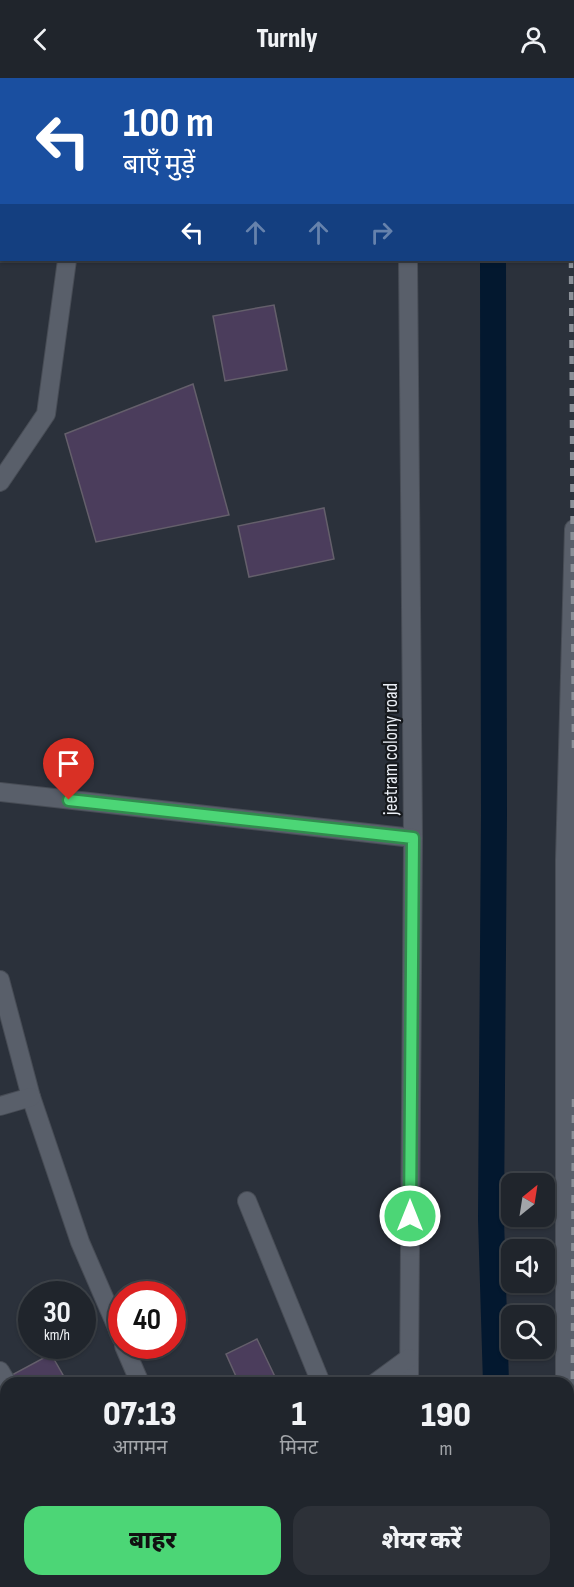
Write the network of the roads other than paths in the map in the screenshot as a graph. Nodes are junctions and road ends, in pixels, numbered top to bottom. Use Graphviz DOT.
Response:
graph roads {
  1 [pos="67,261"];
  2 [pos="408,261"];
  3 [pos="0,482"];
  4 [pos="574,529"];
  5 [pos="571,788"];
  6 [pos="0,792"];
  7 [pos="413,838"];
  8 [pos="0,980"];
  9 [pos="31,1097"];
  10 [pos="0,1106"];
  11 [pos="247,1201"];
  12 [pos="108,1307"];
  13 [pos="410,1358"];
  14 [pos="130,1359"];
  15 [pos="137,1377"];
  16 [pos="319,1377"];
  17 [pos="383,1377"];
  18 [pos="409,1377"];
  19 [pos="565,1377"];
  1 -- 3 [label="street"];
  2 -- 7 [label="street, jeetram colony road"];
  4 -- 5 [label="street"];
  5 -- 19 [label="street"];
  6 -- 7 [label="street"];
  7 -- 13 [label="street, jeetram colony road"];
  8 -- 9 [label="street"];
  9 -- 10 [label="street"];
  9 -- 12 [label="street"];
  11 -- 16 [label="street"];
  13 -- 17 [label="street"];
  13 -- 18 [label="street, jeetram colony road"];
  14 -- 15 [label="street"];
}
